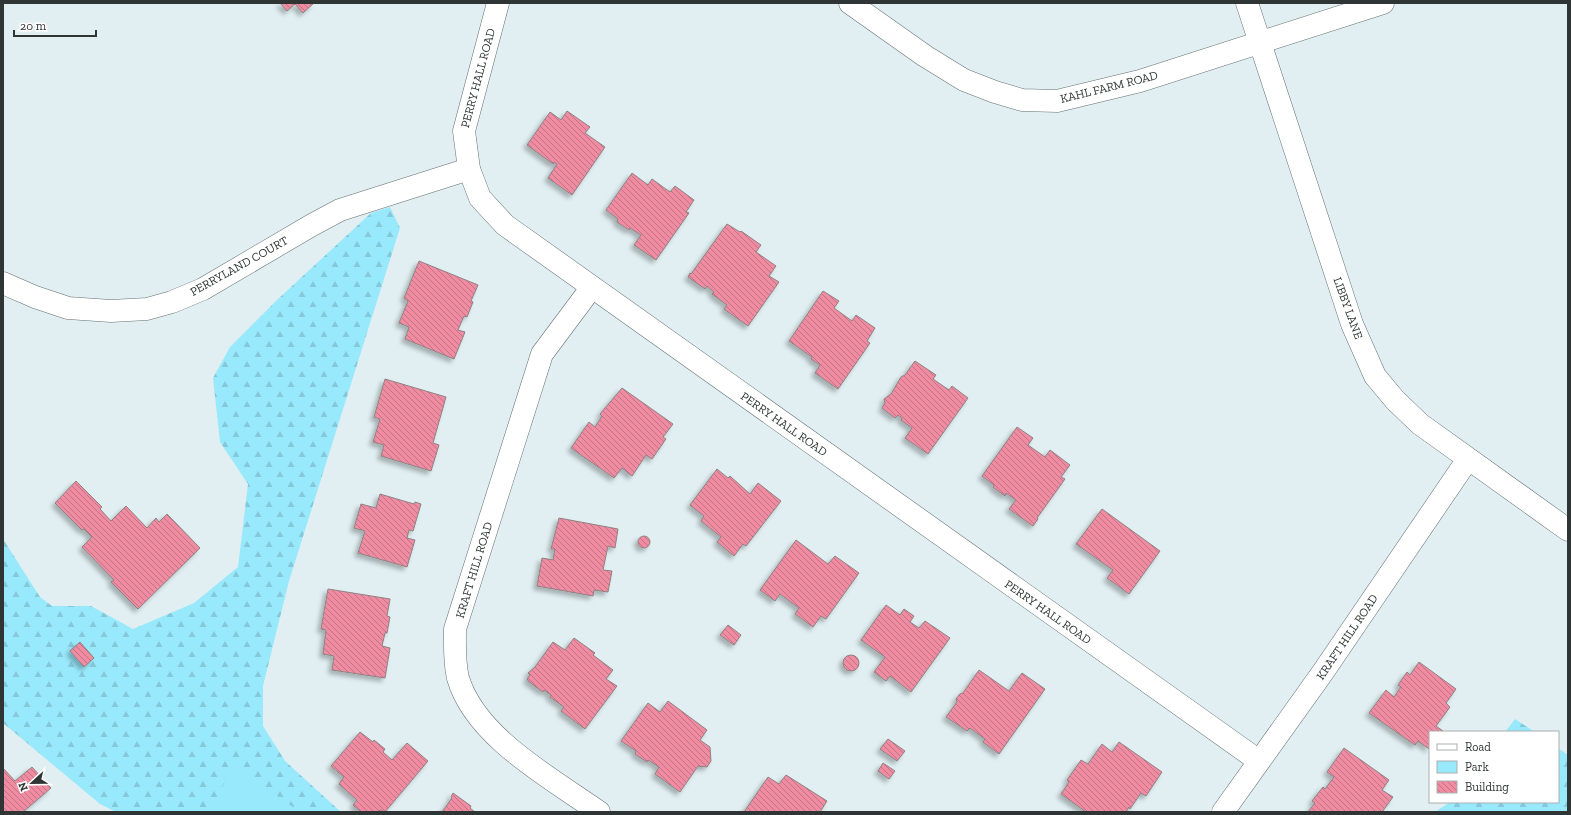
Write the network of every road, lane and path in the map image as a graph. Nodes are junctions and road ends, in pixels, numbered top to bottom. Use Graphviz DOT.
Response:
graph roads {
  1 [pos="498,3"];
  2 [pos="850,3"];
  3 [pos="1247,3"];
  4 [pos="1383,3"];
  5 [pos="1260,43"];
  6 [pos="469,169"];
  7 [pos="3,284"];
  8 [pos="592,287"];
  9 [pos="1468,459"];
  10 [pos="1568,530"];
  11 [pos="1259,761"];
  12 [pos="599,812"];
  13 [pos="1223,812"];
  1 -- 6 [label="street, PERRY HALL ROAD"];
  2 -- 5 [label="street, KAHL FARM ROAD"];
  3 -- 5 [label="street, LIBBY LANE"];
  4 -- 5 [label="street, KAHL FARM ROAD"];
  5 -- 9 [label="street, LIBBY LANE"];
  6 -- 7 [label="street, PERRYLAND COURT"];
  6 -- 8 [label="street, PERRY HALL ROAD"];
  8 -- 11 [label="street, PERRY HALL ROAD"];
  8 -- 12 [label="street, KRAFT HILL ROAD"];
  9 -- 10 [label="street, LIBBY LANE"];
  9 -- 11 [label="street, KRAFT HILL ROAD"];
  11 -- 13 [label="street, KRAFT HILL ROAD"];
}
